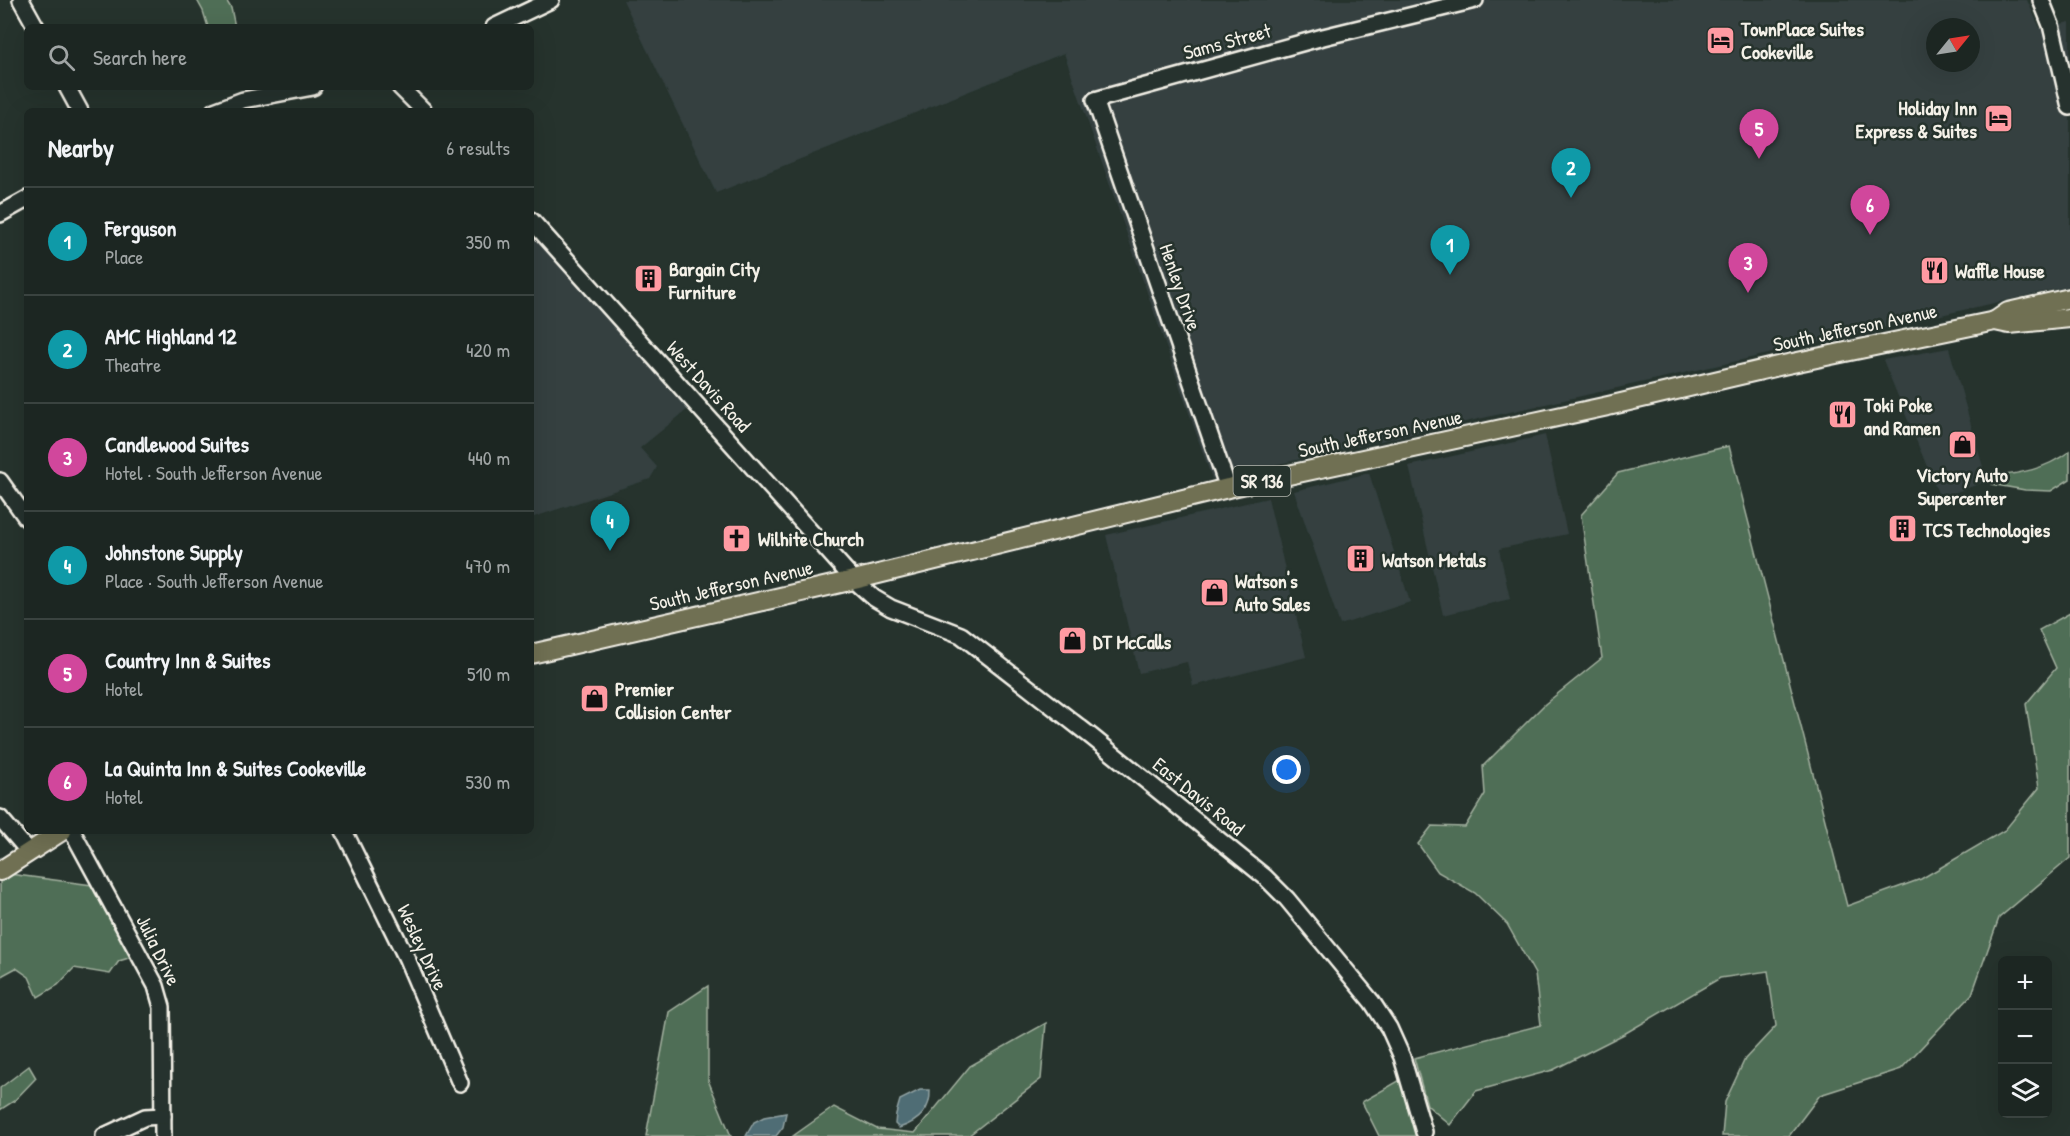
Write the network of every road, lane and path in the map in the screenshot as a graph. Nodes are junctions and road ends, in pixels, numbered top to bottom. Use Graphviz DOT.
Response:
graph roads {
  1 [pos="21,0"];
  2 [pos="551,0"];
  3 [pos="1475,0"];
  4 [pos="2041,0"];
  5 [pos="34,24"];
  6 [pos="500,24"];
  7 [pos="69,90"];
  8 [pos="297,90"];
  9 [pos="403,90"];
  10 [pos="1095,100"];
  11 [pos="78,108"];
  12 [pos="221,108"];
  13 [pos="421,108"];
  14 [pos="2070,108"];
  15 [pos="24,201"];
  16 [pos="0,214"];
  17 [pos="534,223"];
  18 [pos="2070,298"];
  19 [pos="2070,318"];
  20 [pos="1995,321"];
  21 [pos="0,481"];
  22 [pos="1228,488"];
  23 [pos="24,515"];
  24 [pos="854,580"];
  25 [pos="534,653"];
  26 [pos="0,818"];
  27 [pos="57,834"];
  28 [pos="74,834"];
  29 [pos="345,834"];
  30 [pos="29,852"];
  31 [pos="0,871"];
  32 [pos="460,1083"];
  33 [pos="163,1116"];
  34 [pos="1424,1132"];
  35 [pos="104,1136"];
  36 [pos="163,1136"];
  1 -- 5 [label="street"];
  2 -- 6 [label="street"];
  3 -- 10 [label="street, Sams Street"];
  4 -- 14 [label="street"];
  7 -- 11 [label="street"];
  8 -- 12 [label="street"];
  9 -- 13 [label="street"];
  10 -- 22 [label="street, Henley Drive"];
  15 -- 16 [label="street"];
  17 -- 24 [label="street, West Davis Road"];
  18 -- 20 [label="main road, South Jefferson Avenue / SR 136"];
  19 -- 20 [label="main road, South Jefferson Avenue / SR 136"];
  20 -- 22 [label="main road, South Jefferson Avenue / SR 136"];
  21 -- 23 [label="street"];
  22 -- 24 [label="main road, South Jefferson Avenue / SR 136"];
  24 -- 25 [label="main road, South Jefferson Avenue / SR 136"];
  24 -- 34 [label="street, East Davis Road"];
  26 -- 30 [label="street"];
  27 -- 30 [label="main road"];
  28 -- 33 [label="street, Julia Drive"];
  29 -- 32 [label="street, Wesley Drive"];
  30 -- 31 [label="main road"];
  33 -- 35 [label="street"];
  33 -- 36 [label="street, Julia Drive"];
}
